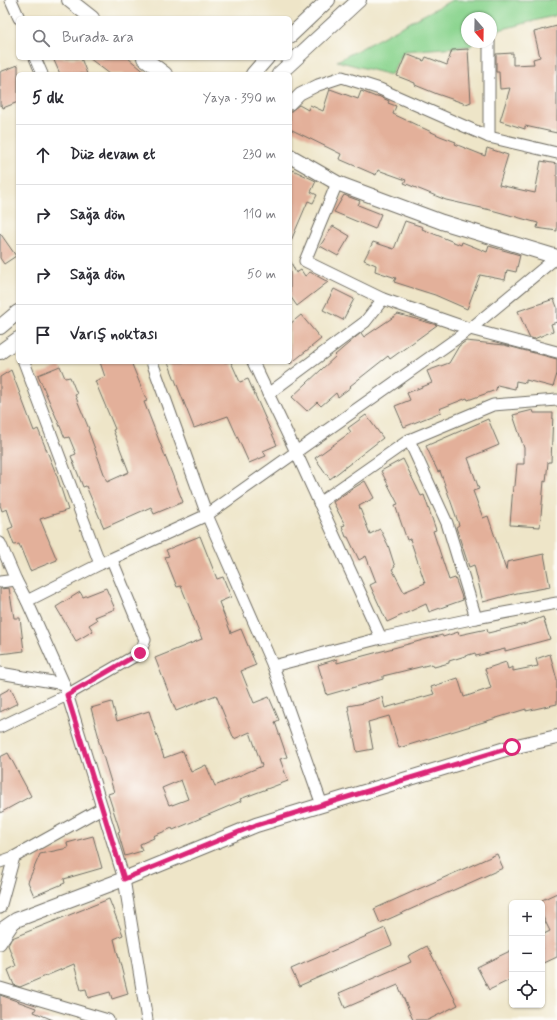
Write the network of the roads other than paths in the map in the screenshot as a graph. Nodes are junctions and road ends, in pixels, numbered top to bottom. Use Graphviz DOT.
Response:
graph roads {
  1 [pos="11,0"];
  2 [pos="69,0"];
  3 [pos="328,0"];
  4 [pos="359,0"];
  5 [pos="18,16"];
  6 [pos="89,16"];
  7 [pos="292,34"];
  8 [pos="489,48"];
  9 [pos="37,60"];
  10 [pos="147,60"];
  11 [pos="265,60"];
  12 [pos="41,72"];
  13 [pos="162,72"];
  14 [pos="255,72"];
  15 [pos="281,72"];
  16 [pos="292,102"];
  17 [pos="489,137"];
  18 [pos="557,153"];
  19 [pos="292,157"];
  20 [pos="337,183"];
  21 [pos="557,257"];
  22 [pos="383,299"];
  23 [pos="16,314"];
  24 [pos="0,327"];
  25 [pos="470,329"];
  26 [pos="16,343"];
  27 [pos="0,352"];
  28 [pos="557,352"];
  29 [pos="25,364"];
  30 [pos="153,364"];
  31 [pos="254,364"];
  32 [pos="268,394"];
  33 [pos="557,400"];
  34 [pos="409,440"];
  35 [pos="296,452"];
  36 [pos="319,503"];
  37 [pos="207,515"];
  38 [pos="0,543"];
  39 [pos="112,560"];
  40 [pos="100,564"];
  41 [pos="16,580"];
  42 [pos="0,582"];
  43 [pos="27,601"];
  44 [pos="557,603"];
  45 [pos="476,618"];
  46 [pos="381,638"];
  47 [pos="273,666"];
  48 [pos="0,673"];
  49 [pos="65,690"];
  50 [pos="0,727"];
  51 [pos="557,737"];
  52 [pos="322,805"];
  53 [pos="102,808"];
  54 [pos="14,857"];
  55 [pos="0,862"];
  56 [pos="124,879"];
  57 [pos="0,908"];
  58 [pos="16,920"];
  59 [pos="0,931"];
  60 [pos="0,944"];
  61 [pos="0,988"];
  62 [pos="108,1020"];
  63 [pos="147,1020"];
  1 -- 5 [label="street"];
  2 -- 6 [label="main road"];
  3 -- 7 [label="main road"];
  4 -- 15 [label="main road"];
  8 -- 17 [label="street"];
  9 -- 12 [label="street"];
  10 -- 13 [label="main road"];
  11 -- 14 [label="main road"];
  16 -- 17 [label="street"];
  17 -- 18 [label="street"];
  19 -- 20 [label="main road"];
  20 -- 21 [label="main road"];
  20 -- 22 [label="street"];
  21 -- 25 [label="street"];
  22 -- 25 [label="street"];
  22 -- 32 [label="street"];
  23 -- 24 [label="main road"];
  25 -- 28 [label="street"];
  25 -- 35 [label="street"];
  26 -- 27 [label="main road"];
  29 -- 40 [label="street"];
  30 -- 37 [label="street"];
  31 -- 32 [label="street"];
  32 -- 35 [label="street"];
  33 -- 34 [label="street"];
  34 -- 36 [label="street"];
  34 -- 45 [label="street"];
  35 -- 36 [label="street"];
  35 -- 37 [label="street"];
  36 -- 46 [label="street"];
  37 -- 39 [label="street"];
  37 -- 47 [label="street"];
  38 -- 41 [label="street"];
  39 -- 40 [label="street"];
  39 -- 49 [label="street"];
  40 -- 43 [label="street"];
  41 -- 42 [label="street"];
  41 -- 43 [label="street"];
  43 -- 49 [label="street"];
  44 -- 45 [label="street"];
  45 -- 46 [label="street"];
  46 -- 47 [label="street"];
  47 -- 52 [label="street"];
  48 -- 49 [label="street"];
  49 -- 50 [label="street"];
  49 -- 53 [label="street"];
  51 -- 52 [label="main road"];
  52 -- 56 [label="main road"];
  53 -- 54 [label="street"];
  53 -- 56 [label="street"];
  54 -- 55 [label="street"];
  54 -- 57 [label="street"];
  56 -- 58 [label="main road"];
  56 -- 63 [label="street"];
  58 -- 59 [label="main road"];
  58 -- 60 [label="street"];
  61 -- 62 [label="street"];
}
